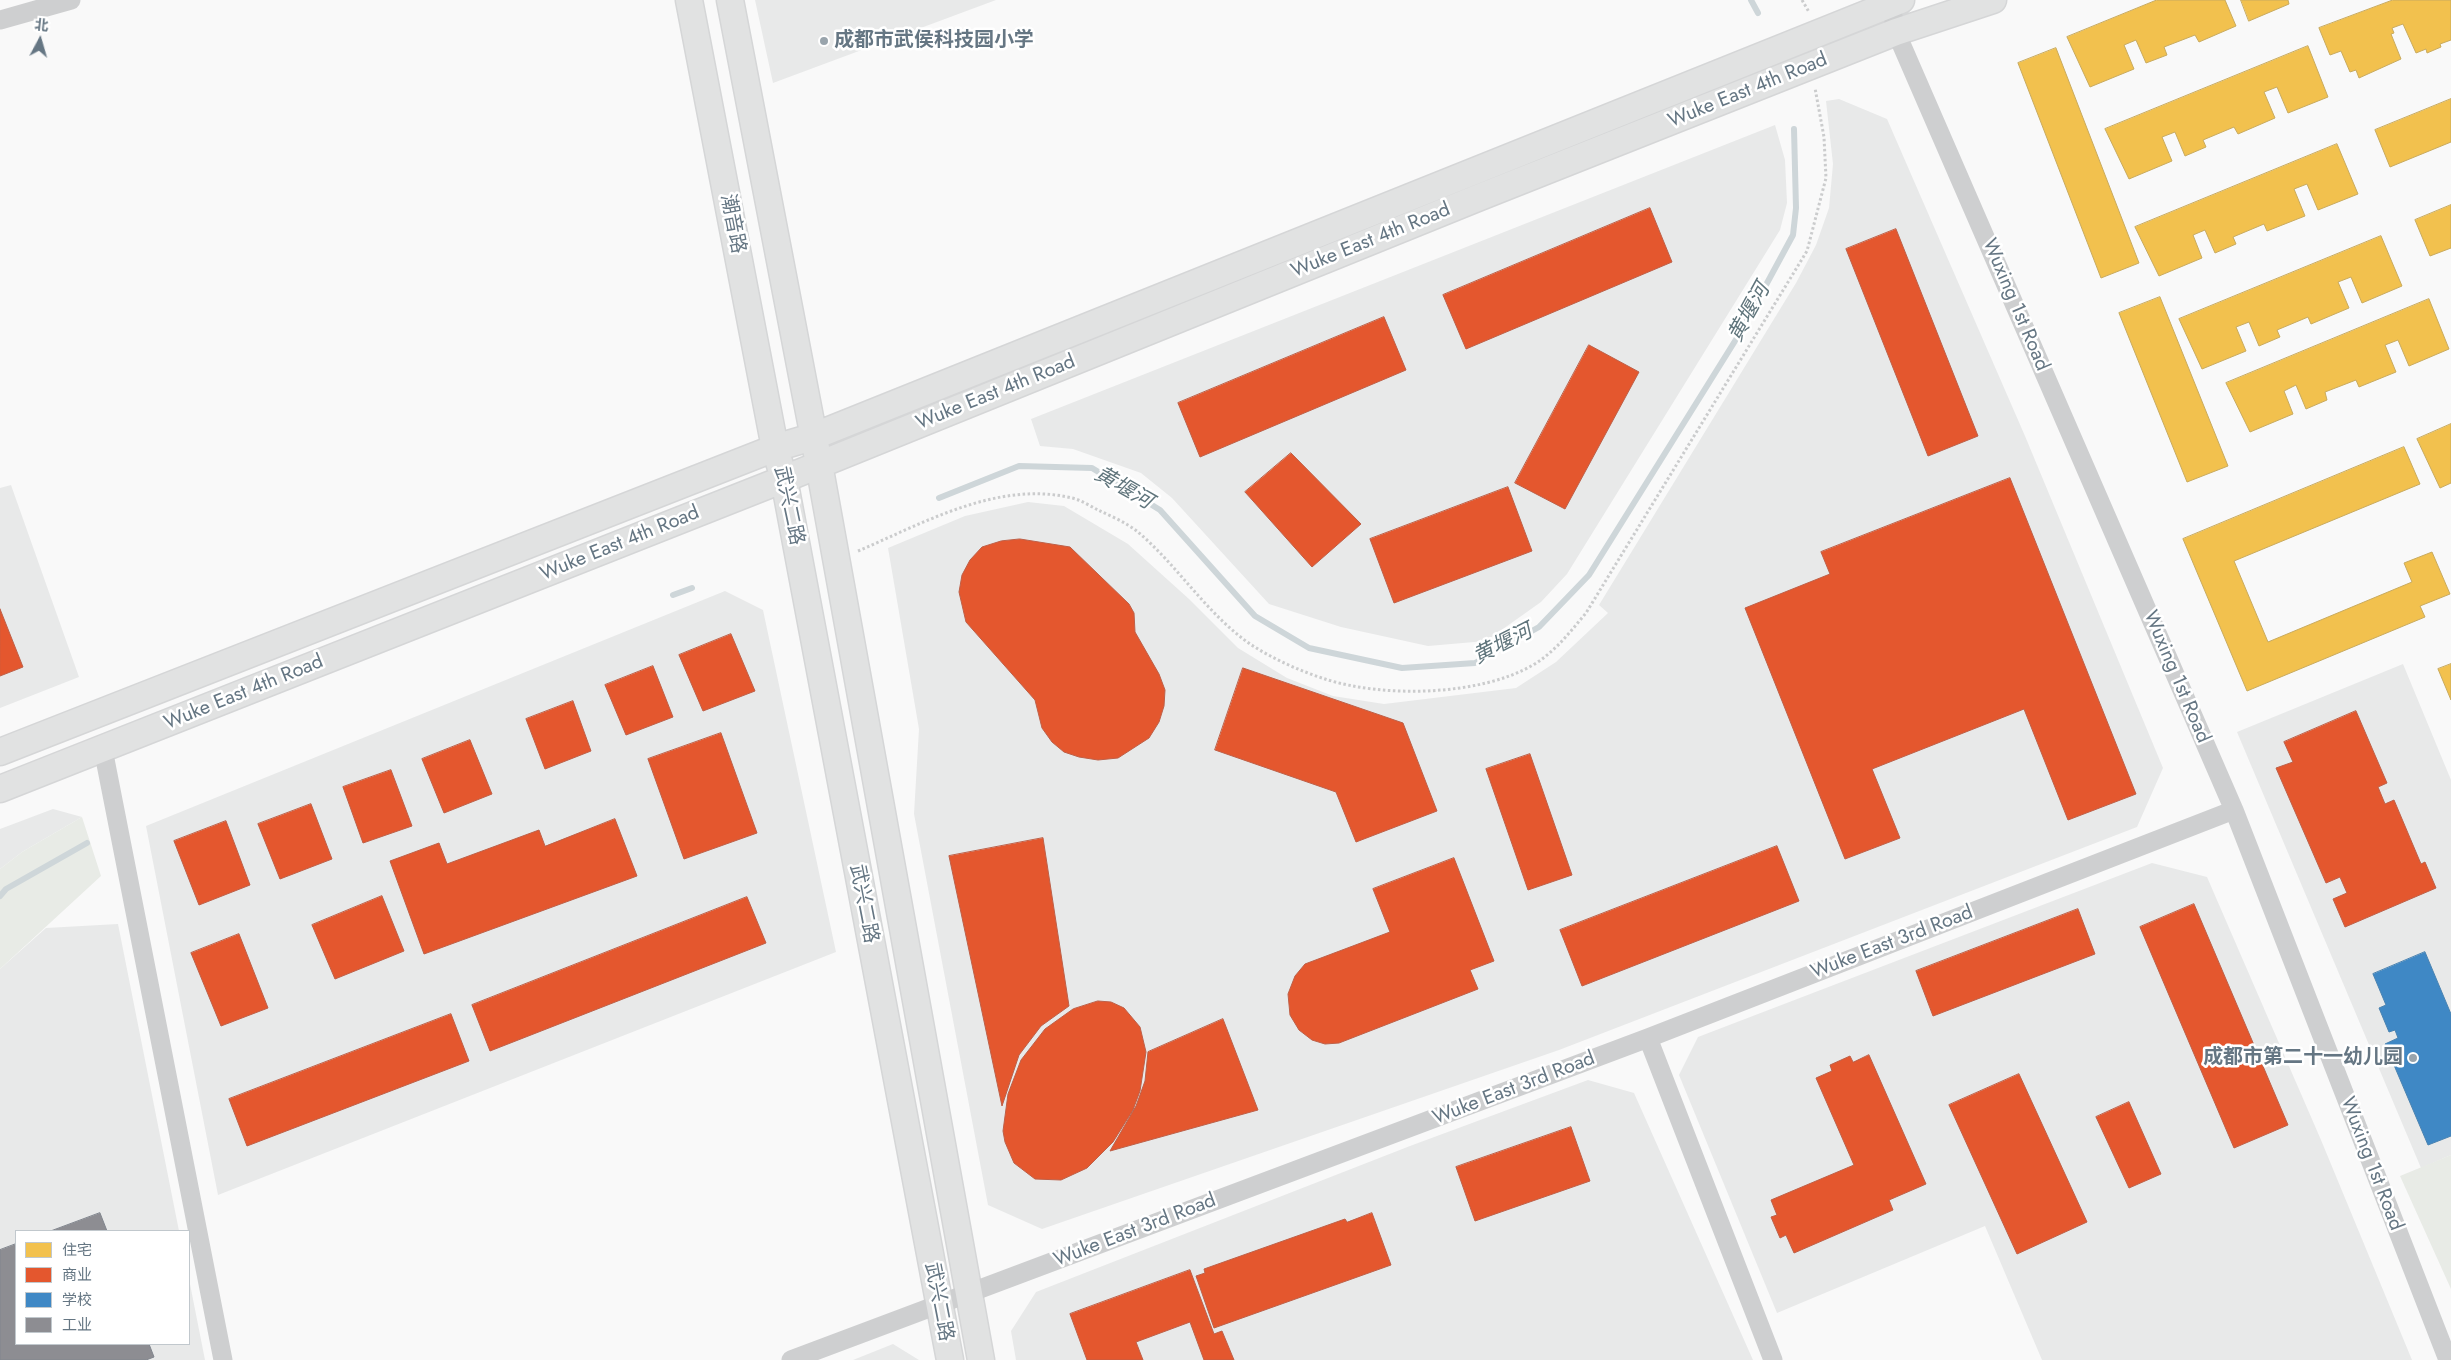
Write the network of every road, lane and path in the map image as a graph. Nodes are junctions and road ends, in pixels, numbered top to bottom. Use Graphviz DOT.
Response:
graph roads {
  1 [pos="70,0"];
  2 [pos="689,0"];
  3 [pos="730,0"];
  4 [pos="1993,0"];
  5 [pos="1894,1"];
  6 [pos="0,20"];
  7 [pos="1896,32"];
  8 [pos="1810,66"];
  9 [pos="812,437"];
  10 [pos="775,448"];
  11 [pos="819,464"];
  12 [pos="784,479"];
  13 [pos="836,560"];
  14 [pos="104,749"];
  15 [pos="0,752"];
  16 [pos="0,789"];
  17 [pos="2234,810"];
  18 [pos="1648,1038"];
  19 [pos="968,1294"];
  20 [pos="939,1305"];
  21 [pos="223,1360"];
  22 [pos="791,1360"];
  23 [pos="950,1360"];
  24 [pos="980,1360"];
  25 [pos="1773,1360"];
  26 [pos="2448,1360"];
  1 -- 6 [label="street"];
  2 -- 10 [label="main road, 潮音路"];
  3 -- 9 [label="main road, 潮音路"];
  4 -- 7 [label="main road, Wuke East 4th Road"];
  5 -- 7 [label="street, Wuxing 1st Road"];
  5 -- 9 [label="main road, Wuke East 4th Road"];
  7 -- 8 [label="main road, Wuke East 4th Road"];
  7 -- 17 [label="street, Wuxing 1st Road"];
  8 -- 11 [label="main road, Wuke East 4th Road"];
  8 -- 13 [label="path"];
  9 -- 10 [label="main road, Wuke East 4th Road"];
  9 -- 11 [label="main road, 潮音路"];
  10 -- 12 [label="main road, 武兴二路"];
  10 -- 15 [label="main road, Wuke East 4th Road"];
  11 -- 12 [label="main road, Wuke East 4th Road"];
  11 -- 13 [label="main road, 潮音路"];
  12 -- 14 [label="main road, Wuke East 4th Road"];
  12 -- 20 [label="main road, 武兴二路"];
  13 -- 19 [label="main road, 潮音路"];
  14 -- 16 [label="main road, Wuke East 4th Road"];
  14 -- 21 [label="street"];
  17 -- 18 [label="street, Wuke East 3rd Road"];
  17 -- 26 [label="street, Wuxing 1st Road"];
  18 -- 19 [label="street, Wuke East 3rd Road"];
  18 -- 25 [label="street"];
  19 -- 20 [label="street, Wuke East 3rd Road"];
  19 -- 24 [label="main road, 潮音路"];
  20 -- 22 [label="street, Wuke East 3rd Road"];
  20 -- 23 [label="main road, 武兴二路"];
}
